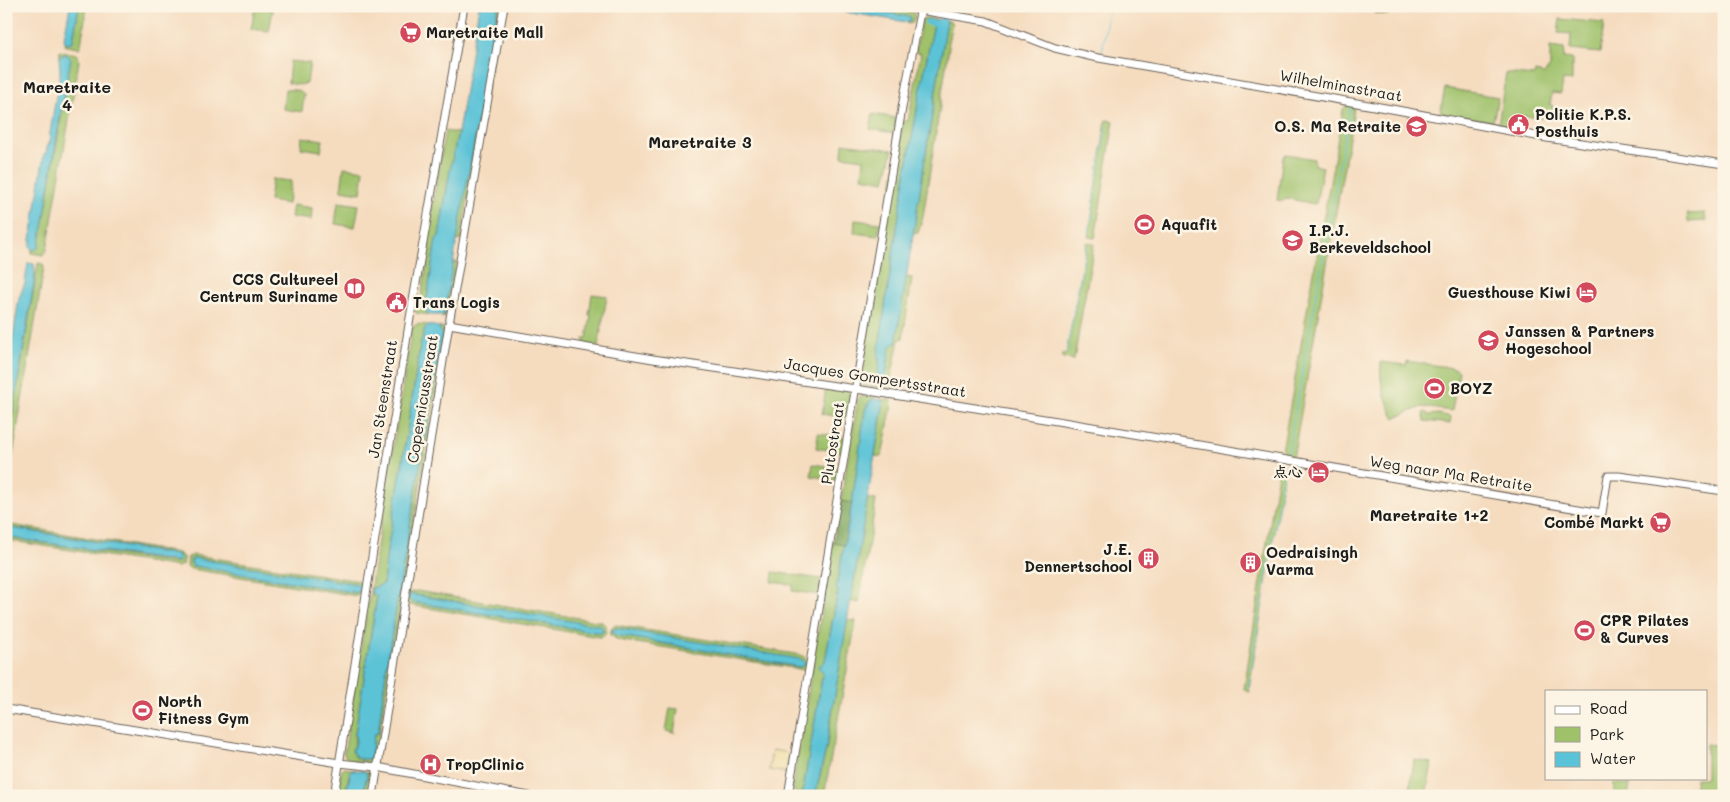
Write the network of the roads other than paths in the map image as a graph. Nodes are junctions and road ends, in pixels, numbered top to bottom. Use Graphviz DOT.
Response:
graph roads {
  1 [pos="464,6"];
  2 [pos="504,6"];
  3 [pos="895,6"];
  4 [pos="923,9"];
  5 [pos="1724,164"];
  6 [pos="449,324"];
  7 [pos="859,389"];
  8 [pos="1295,462"];
  9 [pos="1724,491"];
  10 [pos="6,709"];
  11 [pos="339,763"];
  12 [pos="377,767"];
  13 [pos="334,796"];
  14 [pos="372,796"];
  15 [pos="529,796"];
  16 [pos="788,796"];
  1 -- 11 [label="street, Jan Steenstraat"];
  2 -- 6 [label="street, Copernicusstraat"];
  3 -- 4 [label="street, Wilhelminastraat"];
  4 -- 5 [label="street, Wilhelminastraat"];
  4 -- 7 [label="street, Plutostraat"];
  6 -- 7 [label="street, Jacques Gompertsstraat"];
  6 -- 12 [label="street, Copernicusstraat"];
  7 -- 8 [label="street, Jacques Gompertsstraat"];
  7 -- 16 [label="street, Plutostraat"];
  8 -- 9 [label="street, Weg naar Ma Retraite"];
  10 -- 11 [label="street"];
  11 -- 12 [label="street"];
  11 -- 13 [label="street, Jan Steenstraat"];
  12 -- 14 [label="street, Copernicusstraat"];
  12 -- 15 [label="street"];
}
